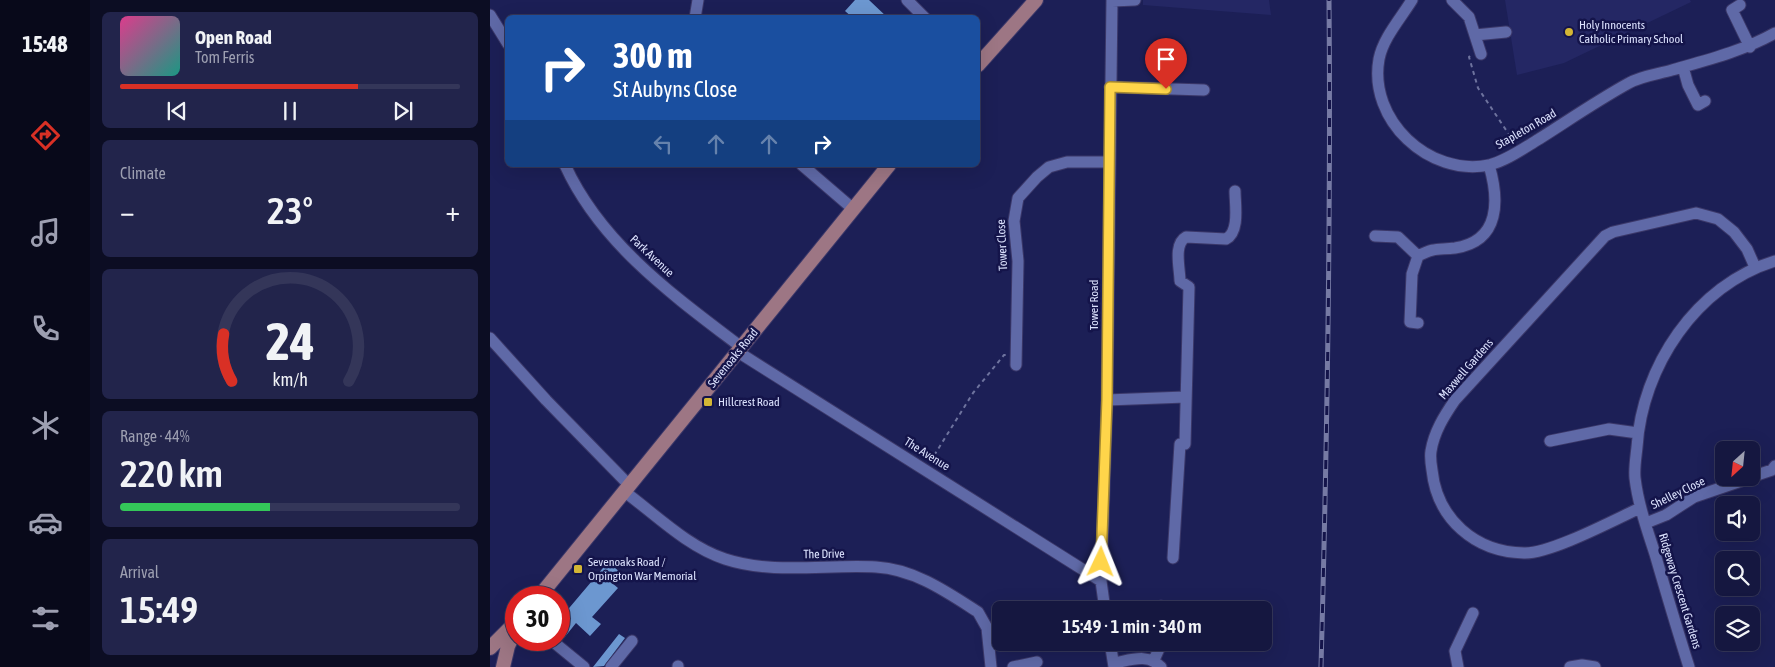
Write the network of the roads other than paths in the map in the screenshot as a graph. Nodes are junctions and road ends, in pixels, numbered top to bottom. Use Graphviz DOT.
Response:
graph roads {
  1 [pos="698,0"];
  2 [pos="907,0"];
  3 [pos="1036,0"];
  4 [pos="1136,0"];
  5 [pos="1412,0"];
  6 [pos="1452,0"];
  7 [pos="1112,1"];
  8 [pos="1740,5"];
  9 [pos="696,15"];
  10 [pos="921,15"];
  11 [pos="490,16"];
  12 [pos="1506,32"];
  13 [pos="1775,33"];
  14 [pos="1475,36"];
  15 [pos="505,39"];
  16 [pos="1750,47"];
  17 [pos="1481,54"];
  18 [pos="980,63"];
  19 [pos="1683,67"];
  20 [pos="1110,87"];
  21 [pos="1204,90"];
  22 [pos="1704,100"];
  23 [pos="1108,162"];
  24 [pos="1489,165"];
  25 [pos="566,167"];
  26 [pos="804,167"];
  27 [pos="887,167"];
  28 [pos="1235,191"];
  29 [pos="852,208"];
  30 [pos="1375,236"];
  31 [pos="1418,256"];
  32 [pos="1775,261"];
  33 [pos="1755,267"];
  34 [pos="1418,323"];
  35 [pos="490,338"];
  36 [pos="740,349"];
  37 [pos="1016,360"];
  38 [pos="1185,397"];
  39 [pos="1107,400"];
  40 [pos="1638,433"];
  41 [pos="1550,441"];
  42 [pos="1775,466"];
  43 [pos="1760,474"];
  44 [pos="1725,486"];
  45 [pos="627,488"];
  46 [pos="1640,508"];
  47 [pos="1646,523"];
  48 [pos="1173,558"];
  49 [pos="1101,580"];
  50 [pos="548,586"];
  51 [pos="1104,601"];
  52 [pos="1473,613"];
  53 [pos="505,633"];
  54 [pos="632,641"];
  55 [pos="490,648"];
  56 [pos="507,651"];
  57 [pos="564,651"];
  58 [pos="1112,651"];
  59 [pos="1160,651"];
  60 [pos="490,655"];
  61 [pos="1037,662"];
  62 [pos="1158,664"];
  63 [pos="1114,665"];
  64 [pos="503,667"];
  65 [pos="584,667"];
  66 [pos="611,667"];
  67 [pos="991,667"];
  68 [pos="1013,667"];
  69 [pos="1458,667"];
  70 [pos="1570,667"];
  71 [pos="1595,667"];
  72 [pos="1688,667"];
  1 -- 9 [label="street"];
  2 -- 10 [label="street"];
  3 -- 18 [label="main road"];
  4 -- 7 [label="street"];
  5 -- 24 [label="street, Stapleton Road"];
  6 -- 14 [label="street"];
  7 -- 20 [label="street, Tower Road"];
  8 -- 16 [label="street"];
  11 -- 15 [label="street"];
  12 -- 14 [label="street"];
  13 -- 16 [label="street, Stapleton Road"];
  14 -- 17 [label="street"];
  16 -- 19 [label="street, Stapleton Road"];
  19 -- 22 [label="street"];
  19 -- 24 [label="street, Stapleton Road"];
  20 -- 21 [label="street"];
  20 -- 23 [label="street, Tower Road"];
  23 -- 37 [label="street, Tower Close"];
  23 -- 39 [label="street, Tower Road"];
  24 -- 31 [label="street"];
  25 -- 36 [label="street, Park Avenue"];
  26 -- 29 [label="street"];
  27 -- 29 [label="main road, Sevenoaks Road"];
  28 -- 38 [label="street"];
  29 -- 36 [label="main road, Sevenoaks Road"];
  30 -- 31 [label="street"];
  31 -- 34 [label="street"];
  32 -- 33 [label="street, Ridgeway Crescent Gardens"];
  33 -- 40 [label="street, Ridgeway Crescent Gardens"];
  33 -- 46 [label="street, Maxwell Gardens"];
  35 -- 45 [label="street"];
  36 -- 45 [label="main road, Sevenoaks Road"];
  36 -- 49 [label="street, The Avenue"];
  38 -- 39 [label="street"];
  38 -- 48 [label="street"];
  39 -- 49 [label="street, Tower Road"];
  40 -- 41 [label="street"];
  40 -- 46 [label="street, Ridgeway Crescent Gardens"];
  42 -- 43 [label="street, Shelley Close"];
  44 -- 47 [label="street, Shelley Close"];
  45 -- 50 [label="main road, Sevenoaks Road"];
  45 -- 67 [label="street, The Drive"];
  46 -- 47 [label="street, Ridgeway Crescent Gardens"];
  47 -- 72 [label="street, Ridgeway Crescent Gardens"];
  49 -- 51 [label="street, Tower Road"];
  52 -- 69 [label="street"];
  53 -- 55 [label="main road"];
  54 -- 66 [label="street"];
  56 -- 64 [label="main road"];
  57 -- 65 [label="street"];
  58 -- 63 [label="street"];
  59 -- 62 [label="street"];
  60 -- 64 [label="main road"];
  61 -- 68 [label="street"];
  62 -- 63 [label="street"];
  70 -- 71 [label="street"];
}
